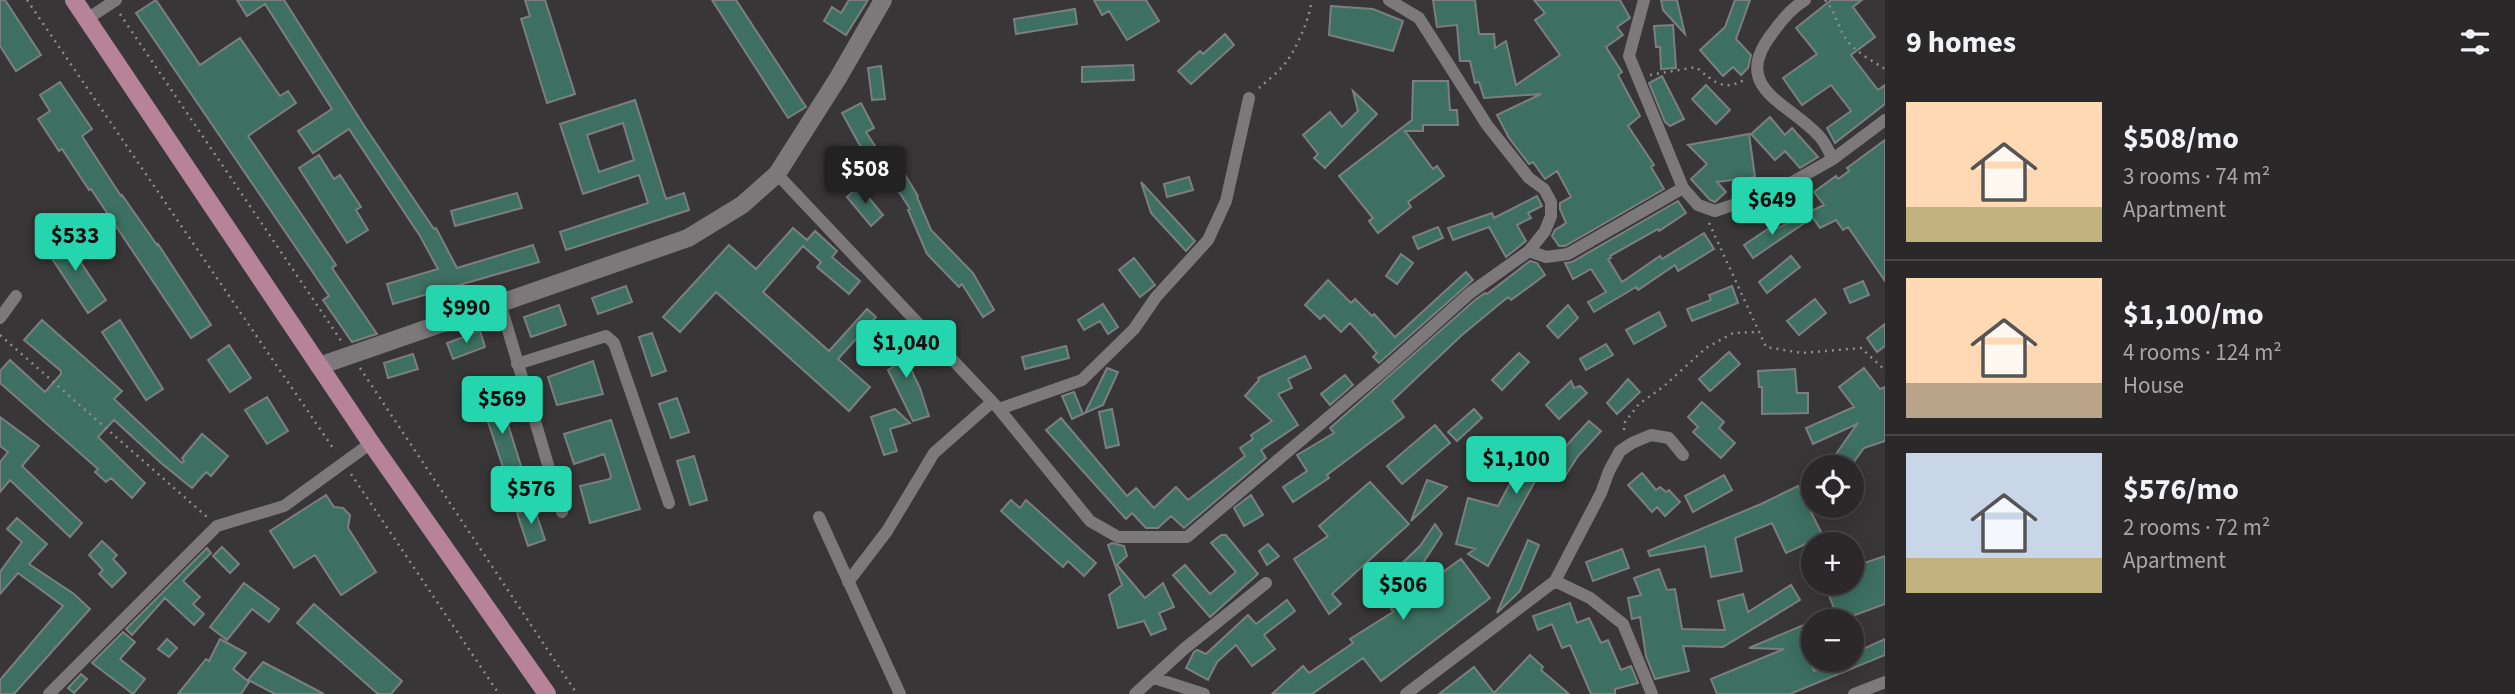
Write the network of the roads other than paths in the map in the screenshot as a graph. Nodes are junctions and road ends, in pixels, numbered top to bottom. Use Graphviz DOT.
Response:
graph roads {
  1 [pos="74,0"];
  2 [pos="116,0"];
  3 [pos="883,0"];
  4 [pos="1389,0"];
  5 [pos="1644,0"];
  6 [pos="1805,0"];
  7 [pos="87,19"];
  8 [pos="1249,98"];
  9 [pos="1885,120"];
  10 [pos="1833,159"];
  11 [pos="777,174"];
  12 [pos="1683,188"];
  13 [pos="1529,251"];
  14 [pos="16,296"];
  15 [pos="500,303"];
  16 [pos="0,318"];
  17 [pos="517,363"];
  18 [pos="319,366"];
  19 [pos="996,406"];
  20 [pos="371,443"];
  21 [pos="1683,455"];
  22 [pos="668,503"];
  23 [pos="562,512"];
  24 [pos="819,517"];
  25 [pos="1555,581"];
  26 [pos="848,582"];
  27 [pos="1266,583"];
  28 [pos="1154,678"];
  29 [pos="1885,682"];
  30 [pos="49,694"];
  31 [pos="547,694"];
  32 [pos="900,694"];
  33 [pos="1135,694"];
  34 [pos="1203,694"];
  35 [pos="1406,694"];
  36 [pos="1652,694"];
  37 [pos="1854,694"];
  1 -- 7 [label="main road"];
  2 -- 7 [label="street"];
  3 -- 11 [label="street"];
  4 -- 13 [label="street"];
  5 -- 12 [label="street"];
  6 -- 10 [label="street"];
  7 -- 18 [label="main road"];
  8 -- 19 [label="street"];
  9 -- 10 [label="street"];
  10 -- 12 [label="street"];
  11 -- 15 [label="street"];
  11 -- 19 [label="street"];
  12 -- 13 [label="street"];
  13 -- 19 [label="street"];
  14 -- 16 [label="street"];
  15 -- 17 [label="street"];
  15 -- 18 [label="street"];
  17 -- 22 [label="street"];
  17 -- 23 [label="street"];
  18 -- 20 [label="main road"];
  19 -- 26 [label="street"];
  20 -- 30 [label="street"];
  20 -- 31 [label="main road"];
  21 -- 25 [label="street"];
  24 -- 26 [label="street"];
  25 -- 35 [label="street"];
  25 -- 36 [label="street"];
  26 -- 32 [label="street"];
  27 -- 28 [label="street"];
  28 -- 33 [label="street"];
  28 -- 34 [label="street"];
  29 -- 37 [label="street"];
}
